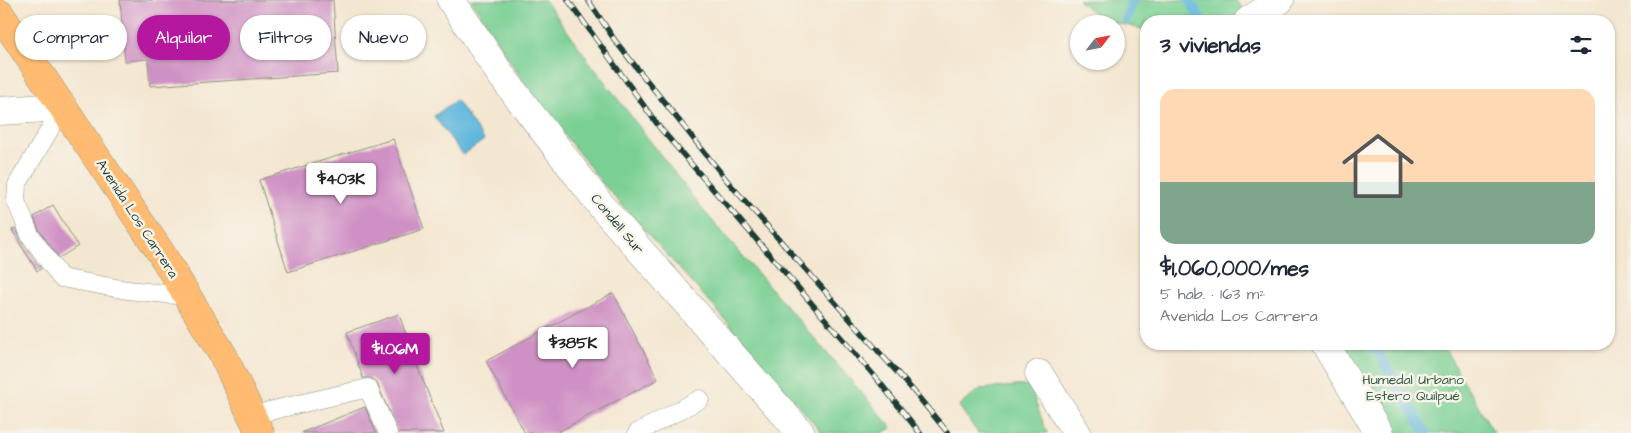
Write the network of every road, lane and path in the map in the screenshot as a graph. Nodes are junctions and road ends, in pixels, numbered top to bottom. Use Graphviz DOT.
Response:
graph roads {
  1 [pos="451,0"];
  2 [pos="1280,0"];
  3 [pos="0,14"];
  4 [pos="1257,15"];
  5 [pos="63,107"];
  6 [pos="0,111"];
  7 [pos="186,296"];
  8 [pos="1329,350"];
  9 [pos="1039,374"];
  10 [pos="700,399"];
  11 [pos="256,424"];
  12 [pos="388,433"];
  13 [pos="637,433"];
  14 [pos="801,433"];
  15 [pos="1077,433"];
  16 [pos="1378,433"];
  1 -- 14 [label="street, Condell Sur"];
  2 -- 4 [label="street"];
  3 -- 5 [label="main road, Avenida Los Carrera"];
  5 -- 6 [label="street"];
  5 -- 7 [label="main road, Avenida Los Carrera"];
  5 -- 7 [label="lane"];
  7 -- 11 [label="main road, Avenida Los Carrera"];
  8 -- 16 [label="street"];
  9 -- 15 [label="street"];
  10 -- 13 [label="lane"];
  11 -- 12 [label="lane"];
}
